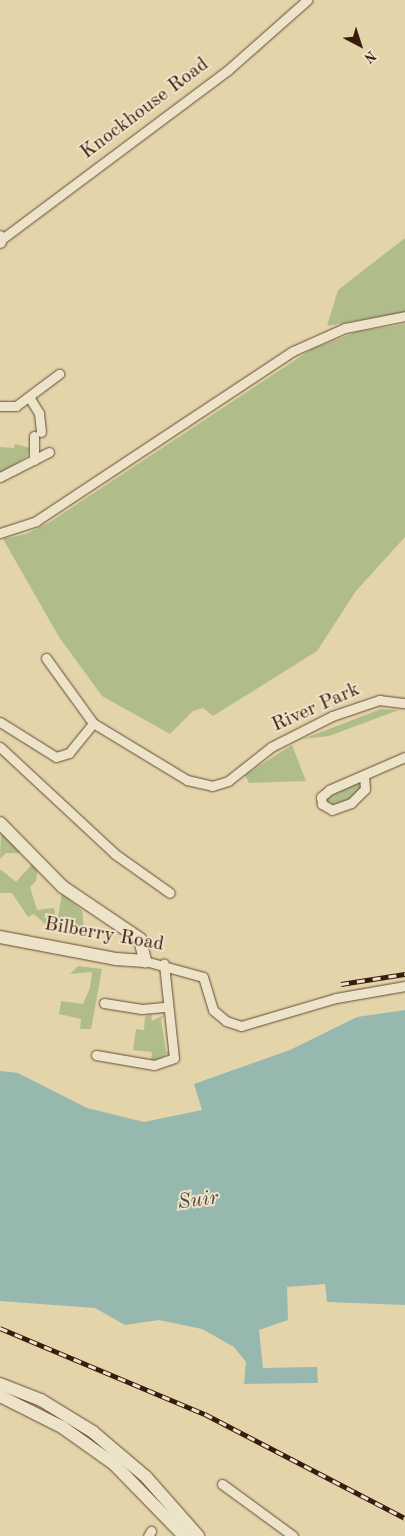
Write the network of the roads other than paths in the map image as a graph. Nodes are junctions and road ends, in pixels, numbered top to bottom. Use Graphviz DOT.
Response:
graph roads {
  1 [pos="307,0"];
  2 [pos="1,239"];
  3 [pos="405,316"];
  4 [pos="58,374"];
  5 [pos="29,396"];
  6 [pos="0,406"];
  7 [pos="49,452"];
  8 [pos="34,460"];
  9 [pos="0,477"];
  10 [pos="0,533"];
  11 [pos="46,658"];
  12 [pos="405,703"];
  13 [pos="0,722"];
  14 [pos="93,723"];
  15 [pos="0,747"];
  16 [pos="405,757"];
  17 [pos="364,775"];
  18 [pos="0,823"];
  19 [pos="170,892"];
  20 [pos="0,937"];
  21 [pos="145,961"];
  22 [pos="164,964"];
  23 [pos="405,986"];
  24 [pos="104,1003"];
  25 [pos="167,1007"];
  26 [pos="96,1055"];
  27 [pos="0,1384"];
  28 [pos="0,1396"];
  29 [pos="222,1484"];
  30 [pos="184,1536"];
  31 [pos="198,1536"];
  32 [pos="294,1536"];
  1 -- 2 [label="street, Knockhouse Road"];
  3 -- 10 [label="street"];
  4 -- 5 [label="street"];
  5 -- 6 [label="street"];
  5 -- 8 [label="street"];
  7 -- 8 [label="street"];
  8 -- 9 [label="street"];
  11 -- 14 [label="street"];
  12 -- 14 [label="street, River Park"];
  13 -- 14 [label="street"];
  15 -- 19 [label="street"];
  16 -- 17 [label="street"];
  17 -- 17 [label="street"];
  18 -- 21 [label="main road"];
  20 -- 21 [label="main road, Bilberry Road"];
  21 -- 22 [label="street, Bilberry Road"];
  22 -- 23 [label="street, Bilberry Road"];
  22 -- 25 [label="street"];
  24 -- 25 [label="street"];
  25 -- 26 [label="street"];
  27 -- 31 [label="main road"];
  28 -- 30 [label="main road"];
  29 -- 32 [label="street"];
}
